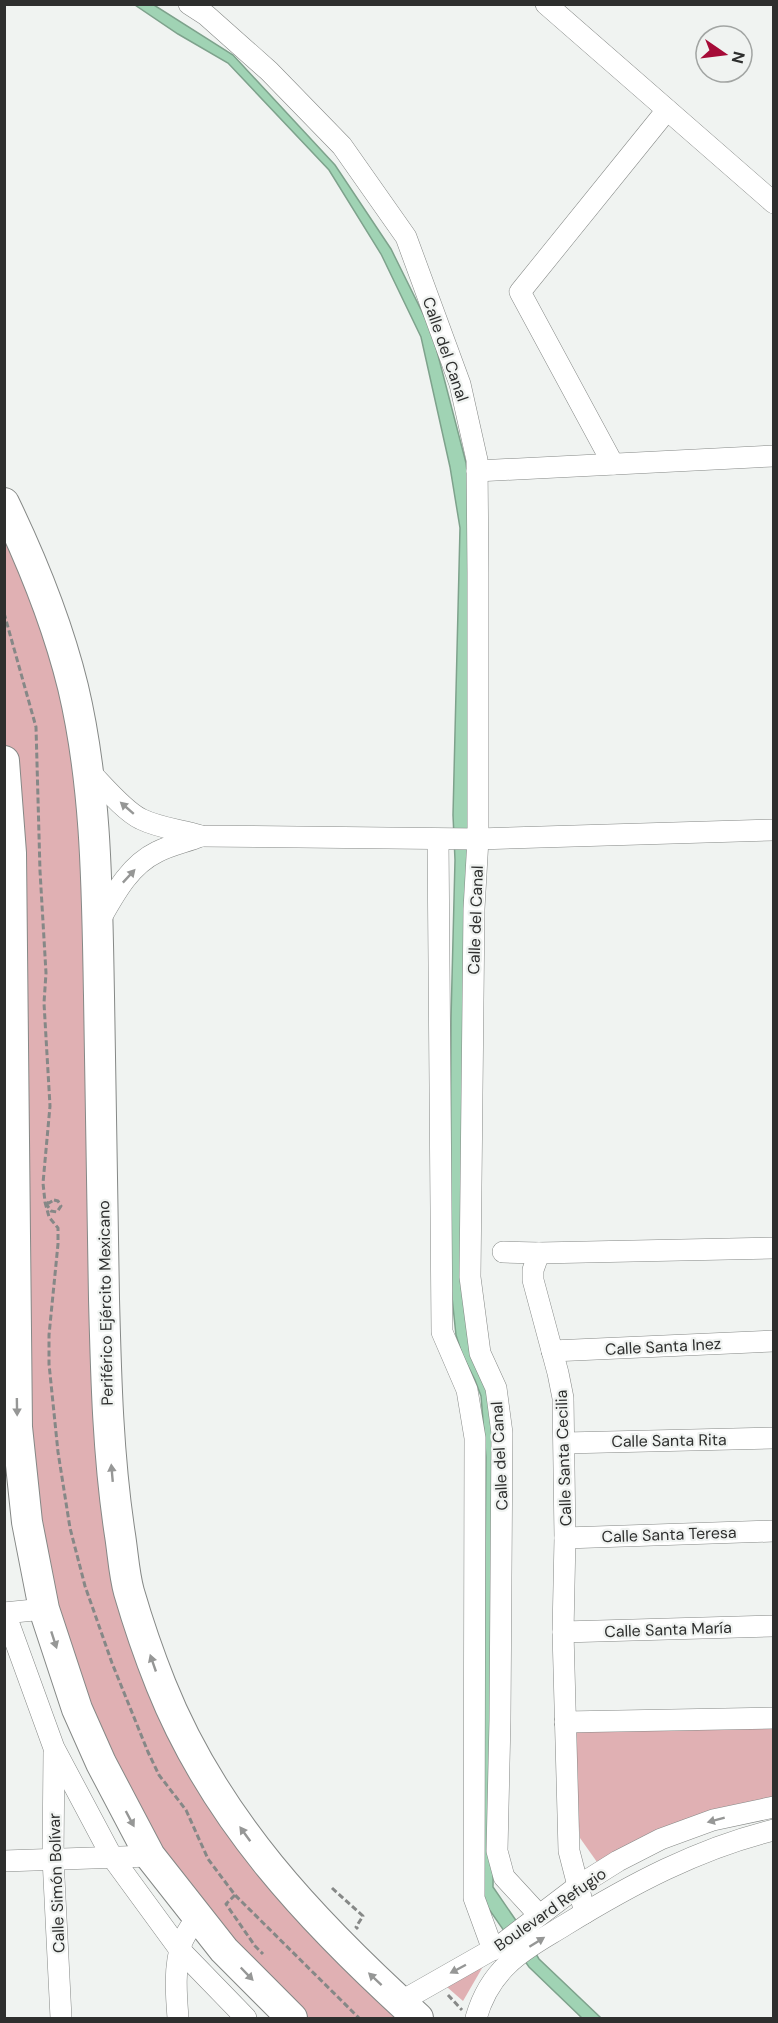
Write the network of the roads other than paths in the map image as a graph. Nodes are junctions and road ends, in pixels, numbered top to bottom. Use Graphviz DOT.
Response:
graph roads {
  1 [pos="189,4"];
  2 [pos="546,4"];
  3 [pos="667,110"];
  4 [pos="774,203"];
  5 [pos="774,456"];
  6 [pos="614,464"];
  7 [pos="477,471"];
  8 [pos="4,503"];
  9 [pos="4,761"];
  10 [pos="88,770"];
  11 [pos="774,830"];
  12 [pos="201,836"];
  13 [pos="438,839"];
  14 [pos="478,839"];
  15 [pos="8,853"];
  16 [pos="98,925"];
  17 [pos="9,1206"];
  18 [pos="774,1248"];
  19 [pos="503,1252"];
  20 [pos="539,1254"];
  21 [pos="774,1341"];
  22 [pos="552,1351"];
  23 [pos="10,1364"];
  24 [pos="774,1438"];
  25 [pos="565,1443"];
  26 [pos="774,1531"];
  27 [pos="565,1538"];
  28 [pos="44,1609"];
  29 [pos="5,1612"];
  30 [pos="774,1626"];
  31 [pos="563,1632"];
  32 [pos="774,1718"];
  33 [pos="565,1722"];
  34 [pos="54,1748"];
  35 [pos="774,1807"];
  36 [pos="774,1830"];
  37 [pos="150,1856"];
  38 [pos="112,1857"];
  39 [pos="53,1858"];
  40 [pos="4,1861"];
  41 [pos="578,1886"];
  42 [pos="585,1913"];
  43 [pos="539,1915"];
  44 [pos="196,1917"];
  45 [pos="180,1950"];
  46 [pos="493,1950"];
  47 [pos="409,2010"];
  48 [pos="470,2015"];
  49 [pos="61,2019"];
  50 [pos="178,2019"];
  51 [pos="246,2019"];
  52 [pos="292,2019"];
  1 -- 7 [label="street, Calle del Canal"];
  2 -- 3 [label="street"];
  3 -- 4 [label="street"];
  3 -- 6 [label="street"];
  5 -- 6 [label="street"];
  6 -- 7 [label="street"];
  7 -- 14 [label="street, Calle del Canal"];
  8 -- 10 [label="highway, Periférico Ejército Mexicano"];
  9 -- 15 [label="highway"];
  12 -- 10 [label="street, one-way"];
  10 -- 16 [label="highway, Periférico Ejército Mexicano"];
  11 -- 14 [label="street"];
  12 -- 13 [label="street"];
  16 -- 12 [label="street, one-way"];
  13 -- 14 [label="street"];
  13 -- 46 [label="street"];
  14 -- 43 [label="street, Calle del Canal"];
  15 -- 17 [label="highway"];
  47 -- 16 [label="highway, Periférico Ejército Mexicano, one-way"];
  17 -- 23 [label="highway"];
  18 -- 20 [label="street"];
  19 -- 20 [label="street"];
  20 -- 22 [label="street, Calle Santa Cecilia"];
  21 -- 22 [label="street, Calle Santa Inez"];
  22 -- 25 [label="street, Calle Santa Cecilia"];
  23 -- 28 [label="highway, one-way"];
  24 -- 25 [label="street, Calle Santa Rita"];
  25 -- 27 [label="street, Calle Santa Cecilia"];
  26 -- 27 [label="street, Calle Santa Teresa"];
  27 -- 31 [label="street, Calle Santa Cecilia"];
  28 -- 29 [label="street"];
  28 -- 37 [label="highway, one-way"];
  29 -- 34 [label="street"];
  30 -- 31 [label="street, Calle Santa María"];
  31 -- 33 [label="street, Calle Santa Cecilia"];
  32 -- 33 [label="street"];
  33 -- 41 [label="street, Calle Santa Cecilia"];
  34 -- 38 [label="street"];
  34 -- 39 [label="street, Calle Simón Bolívar"];
  35 -- 41 [label="street, Boulevard Refugio, one-way"];
  36 -- 42 [label="street, Boulevard Refugio"];
  37 -- 38 [label="street"];
  37 -- 44 [label="highway"];
  38 -- 39 [label="street"];
  38 -- 45 [label="street"];
  39 -- 40 [label="street"];
  39 -- 49 [label="street, Calle Simón Bolívar"];
  41 -- 42 [label="street, Calle Santa Cecilia"];
  41 -- 43 [label="street, Boulevard Refugio"];
  48 -- 42 [label="street, Boulevard Refugio, one-way"];
  43 -- 46 [label="street, Boulevard Refugio"];
  44 -- 45 [label="street"];
  44 -- 52 [label="highway, one-way"];
  45 -- 50 [label="street"];
  45 -- 51 [label="street"];
  46 -- 47 [label="street, Boulevard Refugio, one-way"];
}
